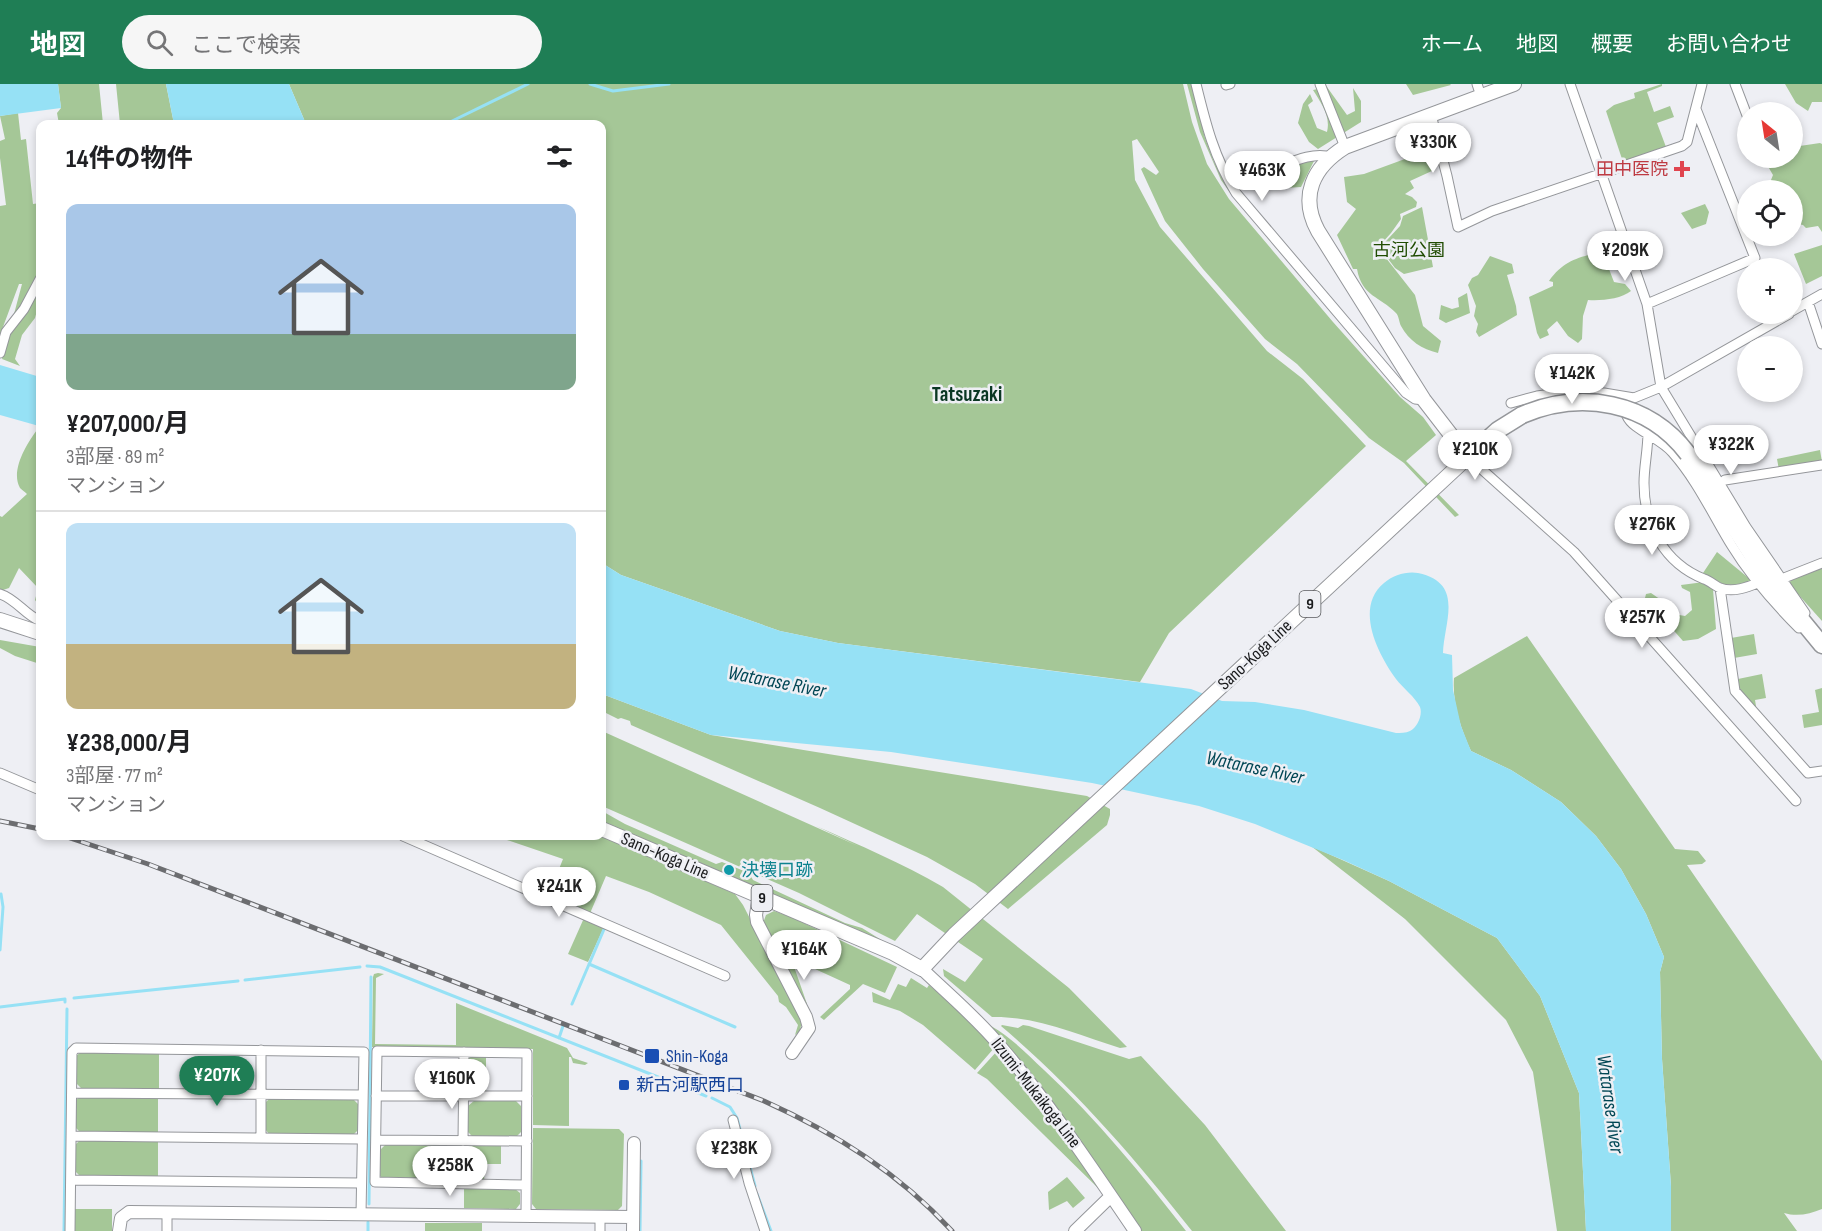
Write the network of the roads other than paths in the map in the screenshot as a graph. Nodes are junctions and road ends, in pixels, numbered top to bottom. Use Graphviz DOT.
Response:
graph roads {
  1 [pos="1196,84"];
  2 [pos="1320,84"];
  3 [pos="1514,84"];
  4 [pos="1570,84"];
  5 [pos="1702,84"];
  6 [pos="1735,84"];
  7 [pos="1479,90"];
  8 [pos="1742,102"];
  9 [pos="1696,109"];
  10 [pos="1431,115"];
  11 [pos="1345,147"];
  12 [pos="1331,156"];
  13 [pos="1271,170"];
  14 [pos="1602,174"];
  15 [pos="1755,258"];
  16 [pos="1737,266"];
  17 [pos="36,286"];
  18 [pos="1822,294"];
  19 [pos="1808,302"];
  20 [pos="1647,304"];
  21 [pos="1803,305"];
  22 [pos="1770,324"];
  23 [pos="1822,344"];
  24 [pos="0,353"];
  25 [pos="1661,387"];
  26 [pos="1424,400"];
  27 [pos="1516,409"];
  28 [pos="1627,416"];
  29 [pos="1648,432"];
  30 [pos="1463,460"];
  31 [pos="1822,465"];
  32 [pos="1725,480"];
  33 [pos="1822,563"];
  34 [pos="1769,580"];
  35 [pos="1720,588"];
  36 [pos="0,594"];
  37 [pos="36,619"];
  38 [pos="0,620"];
  39 [pos="36,632"];
  40 [pos="1822,639"];
  41 [pos="1822,647"];
  42 [pos="1822,771"];
  43 [pos="0,773"];
  44 [pos="36,788"];
  45 [pos="1796,801"];
  46 [pos="606,830"];
  47 [pos="412,840"];
  48 [pos="759,896"];
  49 [pos="926,964"];
  50 [pos="725,976"];
  51 [pos="261,1050"];
  52 [pos="464,1052"];
  53 [pos="792,1053"];
  54 [pos="73,1093"];
  55 [pos="261,1094"];
  56 [pos="362,1095"];
  57 [pos="376,1096"];
  58 [pos="464,1096"];
  59 [pos="527,1096"];
  60 [pos="733,1120"];
  61 [pos="72,1136"];
  62 [pos="261,1138"];
  63 [pos="361,1140"];
  64 [pos="377,1140"];
  65 [pos="463,1140"];
  66 [pos="527,1141"];
  67 [pos="634,1143"];
  68 [pos="71,1180"];
  69 [pos="361,1183"];
  70 [pos="526,1185"];
  71 [pos="1111,1196"];
  72 [pos="167,1213"];
  73 [pos="361,1214"];
  74 [pos="526,1216"];
  75 [pos="633,1217"];
  76 [pos="600,1218"];
  77 [pos="70,1231"];
  78 [pos="120,1231"];
  79 [pos="167,1231"];
  80 [pos="600,1231"];
  81 [pos="633,1231"];
  82 [pos="765,1231"];
  83 [pos="1076,1231"];
  84 [pos="1135,1231"];
  1 -- 26 [label="street"];
  2 -- 11 [label="street"];
  3 -- 7 [label="main road"];
  4 -- 14 [label="street"];
  5 -- 9 [label="street"];
  6 -- 8 [label="street"];
  7 -- 10 [label="main road"];
  9 -- 14 [label="street"];
  9 -- 15 [label="street"];
  10 -- 11 [label="main road"];
  10 -- 14 [label="street"];
  11 -- 12 [label="main road"];
  12 -- 13 [label="street"];
  12 -- 26 [label="main road"];
  14 -- 20 [label="street"];
  16 -- 20 [label="street"];
  17 -- 24 [label="street"];
  18 -- 19 [label="street"];
  19 -- 21 [label="street"];
  19 -- 23 [label="street"];
  20 -- 25 [label="street"];
  22 -- 25 [label="street"];
  25 -- 27 [label="street"];
  25 -- 34 [label="street"];
  26 -- 30 [label="main road"];
  27 -- 30 [label="highway"];
  27 -- 34 [label="highway, bridge"];
  28 -- 29 [label="street"];
  29 -- 34 [label="street"];
  29 -- 35 [label="street"];
  30 -- 45 [label="street"];
  30 -- 49 [label="main road, Sano-Koga Line / 9"];
  31 -- 32 [label="street"];
  33 -- 34 [label="street"];
  34 -- 35 [label="street"];
  34 -- 40 [label="street"];
  34 -- 41 [label="highway"];
  35 -- 42 [label="street"];
  36 -- 37 [label="street"];
  38 -- 39 [label="main road"];
  43 -- 44 [label="street"];
  46 -- 48 [label="main road, Sano-Koga Line / 9"];
  47 -- 50 [label="street"];
  48 -- 49 [label="main road, Sano-Koga Line / 9"];
  48 -- 53 [label="street"];
  49 -- 71 [label="street, Iizumi-Mukaikoga Line"];
  51 -- 54 [label="street"];
  51 -- 55 [label="street"];
  51 -- 56 [label="street"];
  52 -- 57 [label="street"];
  52 -- 58 [label="street"];
  52 -- 59 [label="street"];
  54 -- 55 [label="street"];
  54 -- 61 [label="street"];
  55 -- 56 [label="street"];
  55 -- 62 [label="street"];
  56 -- 63 [label="street"];
  57 -- 58 [label="street"];
  57 -- 64 [label="street"];
  58 -- 59 [label="street"];
  58 -- 65 [label="street"];
  59 -- 66 [label="street"];
  60 -- 82 [label="street"];
  61 -- 62 [label="street"];
  61 -- 68 [label="street"];
  62 -- 63 [label="street"];
  63 -- 69 [label="street"];
  64 -- 65 [label="street"];
  64 -- 70 [label="street"];
  65 -- 66 [label="street"];
  66 -- 70 [label="street"];
  67 -- 75 [label="street"];
  68 -- 69 [label="street"];
  68 -- 77 [label="street"];
  69 -- 73 [label="street"];
  70 -- 74 [label="street"];
  71 -- 83 [label="street"];
  71 -- 84 [label="street, Iizumi-Mukaikoga Line"];
  72 -- 73 [label="street"];
  72 -- 78 [label="street"];
  72 -- 79 [label="street"];
  73 -- 74 [label="street"];
  74 -- 76 [label="street"];
  75 -- 76 [label="street"];
  75 -- 81 [label="street"];
  76 -- 80 [label="street"];
}
